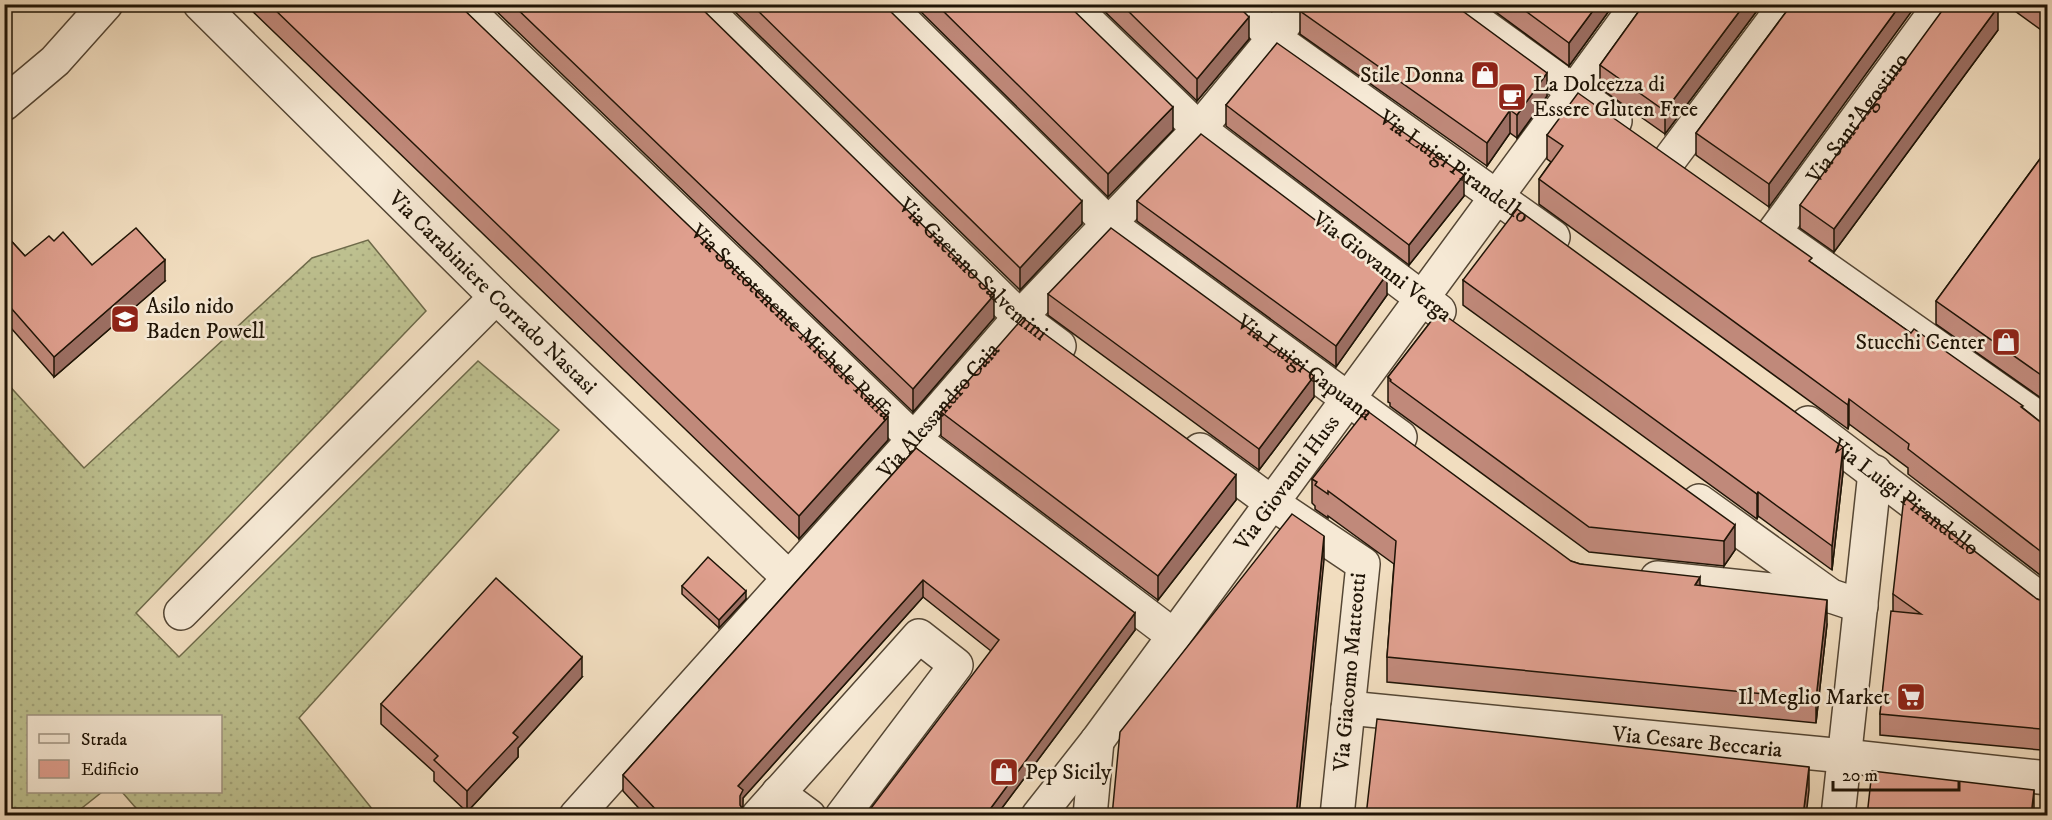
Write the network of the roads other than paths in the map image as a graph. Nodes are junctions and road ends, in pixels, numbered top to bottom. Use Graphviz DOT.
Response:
graph roads {
  1 [pos="106,4"];
  2 [pos="200,4"];
  3 [pos="461,4"];
  4 [pos="700,4"];
  5 [pos="886,4"];
  6 [pos="1070,4"];
  7 [pos="1239,4"];
  8 [pos="1299,4"];
  9 [pos="1638,4"];
  10 [pos="1786,4"];
  11 [pos="1941,4"];
  12 [pos="1464,8"];
  13 [pos="1274,38"];
  14 [pos="1574,92"];
  15 [pos="4,104"];
  16 [pos="1199,129"];
  17 [pos="1654,148"];
  18 [pos="1698,179"];
  19 [pos="1497,196"];
  20 [pos="1745,212"];
  21 [pos="1108,223"];
  22 [pos="1774,232"];
  23 [pos="1572,251"];
  24 [pos="496,297"];
  25 [pos="1423,299"];
  26 [pos="1020,317"];
  27 [pos="1461,327"];
  28 [pos="1086,366"];
  29 [pos="1349,398"];
  30 [pos="1780,403"];
  31 [pos="2048,425"];
  32 [pos="1179,434"];
  33 [pos="914,440"];
  34 [pos="1423,453"];
  35 [pos="1875,472"];
  36 [pos="1679,486"];
  37 [pos="1272,503"];
  38 [pos="1629,575"];
  39 [pos="789,578"];
  40 [pos="1831,596"];
  41 [pos="2048,605"];
  42 [pos="1861,606"];
  43 [pos="181,613"];
  44 [pos="1174,636"];
  45 [pos="1348,708"];
  46 [pos="1097,741"];
  47 [pos="1844,756"];
  48 [pos="2048,778"];
  49 [pos="768,804"];
  50 [pos="591,810"];
  51 [pos="810,816"];
  52 [pos="842,816"];
  53 [pos="1038,816"];
  54 [pos="1090,816"];
  55 [pos="1337,816"];
  56 [pos="1838,816"];
  1 -- 15 [label="street"];
  2 -- 24 [label="street, Via Carabiniere Corrado Nastasi"];
  3 -- 33 [label="street, Via Sottotenente Michele Raffa"];
  4 -- 26 [label="street, Via Gaetano Salvemini"];
  5 -- 21 [label="street, Via Luigi Capuana"];
  6 -- 16 [label="street, Via Giovanni Verga"];
  7 -- 13 [label="street, Via Luigi Pirandello"];
  8 -- 13 [label="street, Via Alessandro Caia"];
  9 -- 14 [label="street, Via Giovanni Huss"];
  10 -- 17 [label="street"];
  11 -- 22 [label="street, Via Sant'Agostino"];
  12 -- 14 [label="street"];
  13 -- 16 [label="street, Via Alessandro Caia"];
  13 -- 19 [label="street, Via Luigi Pirandello"];
  14 -- 17 [label="street"];
  14 -- 19 [label="street, Via Giovanni Huss"];
  16 -- 21 [label="street, Via Alessandro Caia"];
  16 -- 25 [label="street, Via Giovanni Verga"];
  17 -- 18 [label="street"];
  19 -- 23 [label="street, Via Luigi Pirandello"];
  19 -- 25 [label="street, Via Giovanni Huss"];
  20 -- 22 [label="street"];
  21 -- 26 [label="street, Via Alessandro Caia"];
  21 -- 29 [label="street, Via Luigi Capuana"];
  22 -- 31 [label="street"];
  24 -- 39 [label="street, Via Carabiniere Corrado Nastasi"];
  24 -- 43 [label="street"];
  25 -- 27 [label="street, Via Giovanni Verga"];
  25 -- 29 [label="street, Via Giovanni Huss"];
  26 -- 28 [label="street, Via Gaetano Salvemini"];
  26 -- 33 [label="street, Via Alessandro Caia"];
  29 -- 34 [label="street, Via Luigi Capuana"];
  29 -- 37 [label="street, Via Giovanni Huss"];
  30 -- 35 [label="street, Via Luigi Pirandello"];
  32 -- 37 [label="street"];
  33 -- 39 [label="street, Via Alessandro Caia"];
  33 -- 44 [label="street, Via Sottotenente Michele Raffa"];
  35 -- 41 [label="street, Via Luigi Pirandello"];
  35 -- 42 [label="street"];
  36 -- 40 [label="street"];
  37 -- 44 [label="street, Via Giovanni Huss"];
  37 -- 45 [label="street, Via Giacomo Matteotti"];
  38 -- 40 [label="street"];
  39 -- 50 [label="street, Via Alessandro Caia"];
  40 -- 42 [label="street"];
  42 -- 47 [label="street"];
  44 -- 46 [label="street, Via Giovanni Huss"];
  45 -- 47 [label="street, Via Cesare Beccaria"];
  45 -- 55 [label="street, Via Giacomo Matteotti"];
  46 -- 53 [label="street, Via Giovanni Huss"];
  46 -- 54 [label="street"];
  47 -- 48 [label="street, Via Cesare Beccaria"];
  47 -- 56 [label="street"];
  49 -- 51 [label="street"];
  49 -- 52 [label="street"];
}
